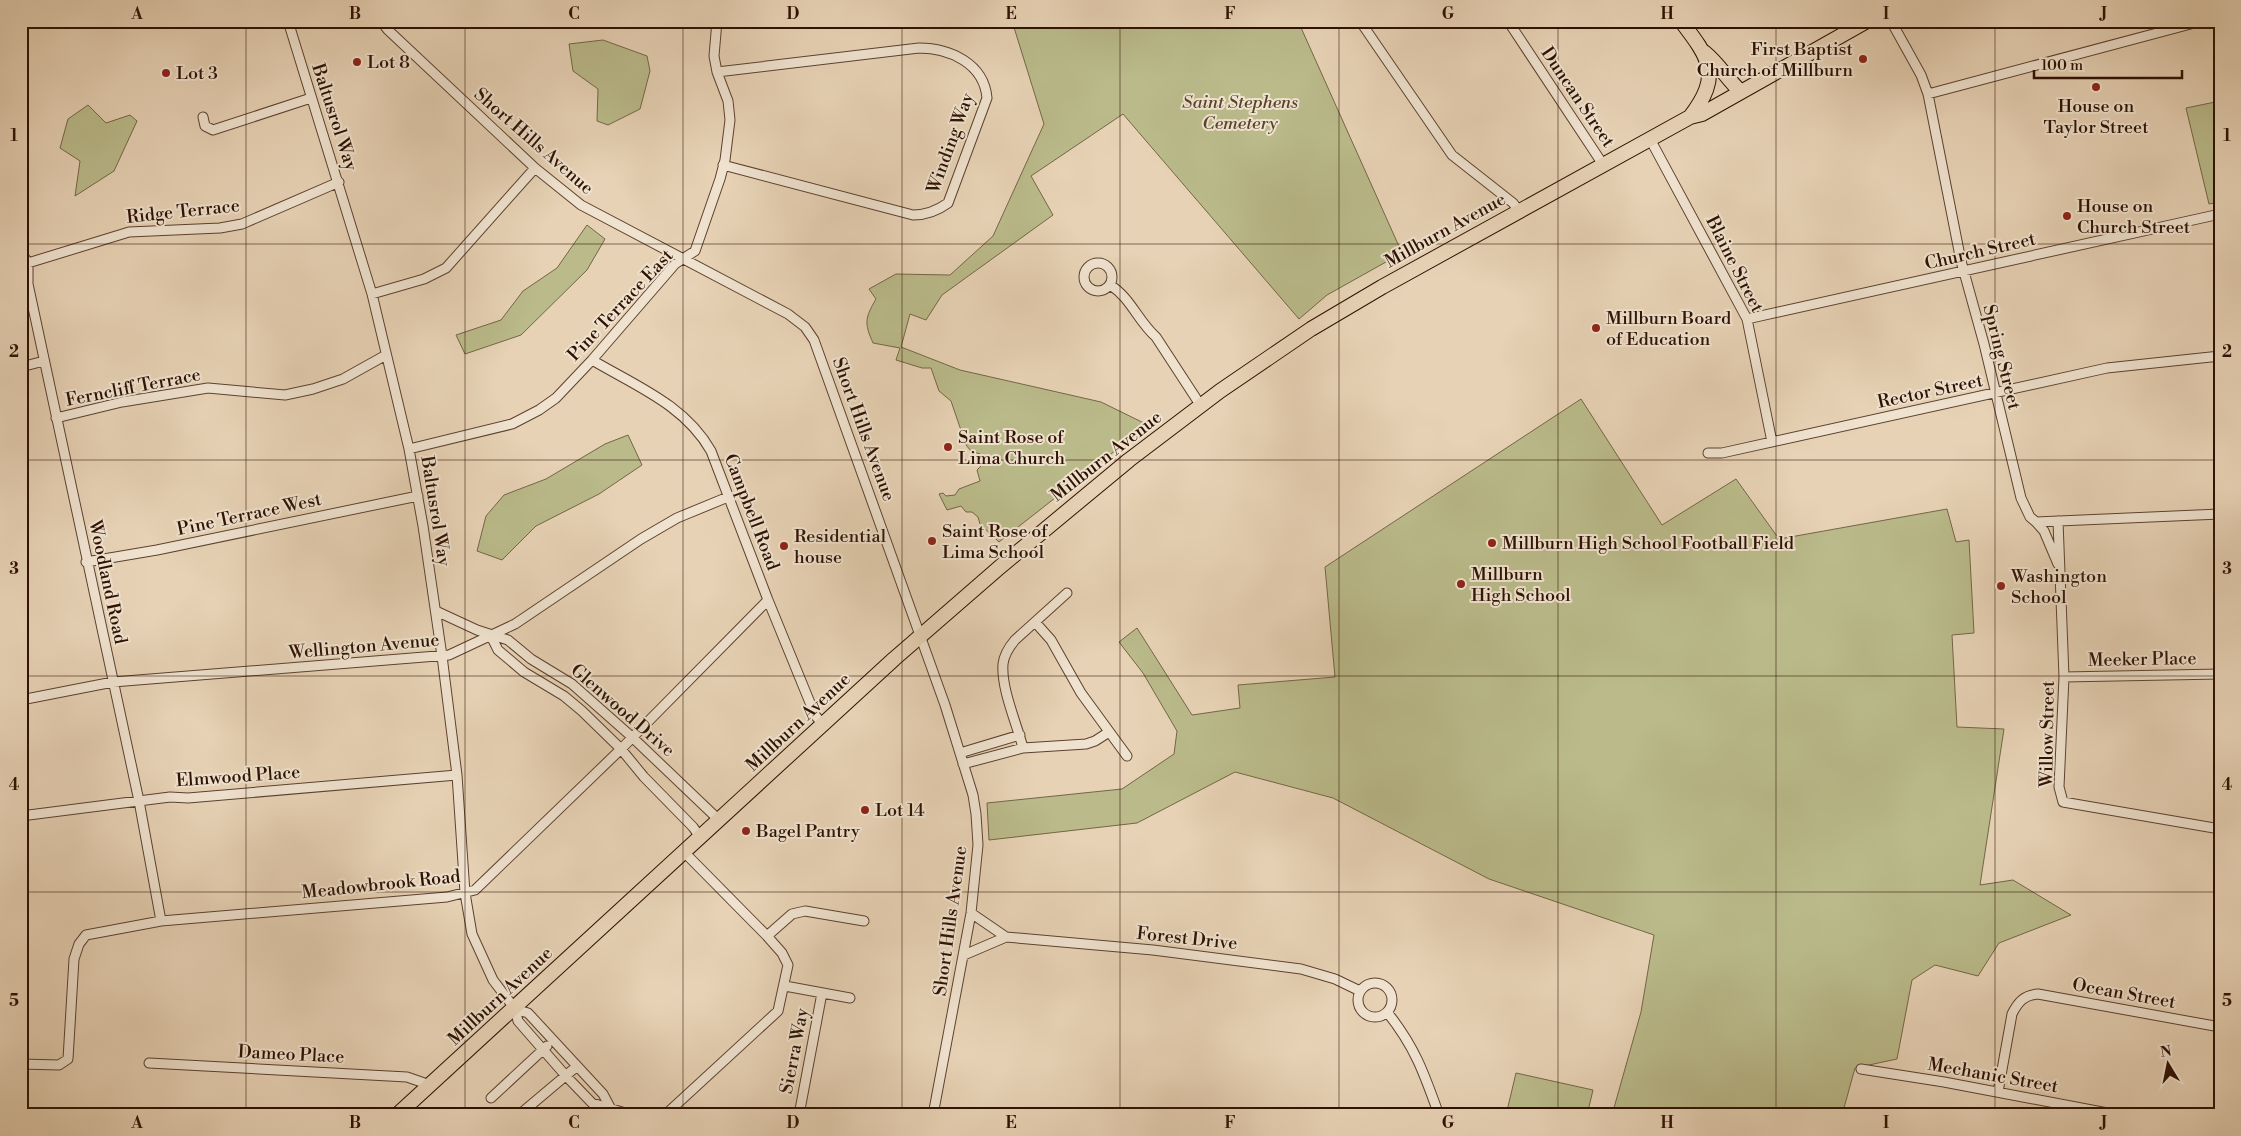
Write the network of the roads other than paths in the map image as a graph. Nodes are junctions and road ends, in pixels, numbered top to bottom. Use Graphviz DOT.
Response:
graph roads {
  1 [pos="288,21"];
  2 [pos="381,21"];
  3 [pos="717,21"];
  4 [pos="1360,21"];
  5 [pos="1508,21"];
  6 [pos="1681,21"];
  7 [pos="1867,21"];
  8 [pos="1891,21"];
  9 [pos="2202,21"];
  10 [pos="1704,52"];
  11 [pos="717,72"];
  12 [pos="1741,92"];
  13 [pos="1928,94"];
  14 [pos="312,98"];
  15 [pos="203,117"];
  16 [pos="1690,117"];
  17 [pos="1650,139"];
  18 [pos="724,166"];
  19 [pos="1604,166"];
  20 [pos="535,168"];
  21 [pos="339,182"];
  22 [pos="1519,211"];
  23 [pos="2220,214"];
  24 [pos="21,252"];
  25 [pos="684,258"];
  26 [pos="28,263"];
  27 [pos="1964,272"];
  28 [pos="1110,285"];
  29 [pos="372,294"];
  30 [pos="1747,319"];
  31 [pos="386,354"];
  32 [pos="2220,356"];
  33 [pos="592,360"];
  34 [pos="44,361"];
  35 [pos="21,366"];
  36 [pos="1995,394"];
  37 [pos="1201,406"];
  38 [pos="56,418"];
  39 [pos="1772,442"];
  40 [pos="409,449"];
  41 [pos="1708,453"];
  42 [pos="418,496"];
  43 [pos="728,497"];
  44 [pos="2220,514"];
  45 [pos="2036,522"];
  46 [pos="2058,522"];
  47 [pos="86,562"];
  48 [pos="2059,567"];
  49 [pos="1067,593"];
  50 [pos="768,600"];
  51 [pos="436,611"];
  52 [pos="1035,622"];
  53 [pos="491,636"];
  54 [pos="920,636"];
  55 [pos="442,656"];
  56 [pos="2220,674"];
  57 [pos="2064,676"];
  58 [pos="114,682"];
  59 [pos="21,700"];
  60 [pos="823,725"];
  61 [pos="1110,732"];
  62 [pos="1020,735"];
  63 [pos="632,737"];
  64 [pos="1023,748"];
  65 [pos="621,749"];
  66 [pos="960,753"];
  67 [pos="1127,756"];
  68 [pos="963,764"];
  69 [pos="457,775"];
  70 [pos="139,801"];
  71 [pos="21,816"];
  72 [pos="719,820"];
  73 [pos="2220,829"];
  74 [pos="700,837"];
  75 [pos="684,852"];
  76 [pos="465,893"];
  77 [pos="971,913"];
  78 [pos="161,921"];
  79 [pos="864,921"];
  80 [pos="767,936"];
  81 [pos="1006,937"];
  82 [pos="964,955"];
  83 [pos="785,986"];
  84 [pos="1360,991"];
  85 [pos="822,992"];
  86 [pos="850,998"];
  87 [pos="515,1008"];
  88 [pos="1387,1012"];
  89 [pos="2220,1027"];
  90 [pos="552,1041"];
  91 [pos="544,1049"];
  92 [pos="149,1063"];
  93 [pos="21,1064"];
  94 [pos="576,1067"];
  95 [pos="1861,1069"];
  96 [pos="566,1076"];
  97 [pos="430,1085"];
  98 [pos="1998,1092"];
  99 [pos="491,1098"];
  100 [pos="611,1109"];
  101 [pos="397,1115"];
  102 [pos="519,1115"];
  103 [pos="632,1115"];
  104 [pos="664,1115"];
  105 [pos="799,1115"];
  106 [pos="933,1115"];
  107 [pos="1439,1115"];
  108 [pos="2118,1115"];
  1 -- 14 [label="street, Baltusrol Way"];
  2 -- 20 [label="street, Short Hills Avenue"];
  3 -- 11 [label="street, Pine Terrace East"];
  4 -- 22 [label="street"];
  5 -- 19 [label="street, Duncan Street"];
  6 -- 10 [label="main road"];
  7 -- 12 [label="main road, Millburn Avenue"];
  8 -- 13 [label="street, Spring Street"];
  9 -- 13 [label="street"];
  10 -- 12 [label="main road"];
  10 -- 16 [label="main road"];
  11 -- 18 [label="street, Pine Terrace East"];
  11 -- 18 [label="street, Winding Way"];
  12 -- 16 [label="main road, Millburn Avenue"];
  13 -- 27 [label="street, Spring Street"];
  14 -- 15 [label="street"];
  14 -- 21 [label="street, Baltusrol Way"];
  16 -- 17 [label="main road, Millburn Avenue"];
  17 -- 19 [label="main road, Millburn Avenue"];
  17 -- 30 [label="street, Blaine Street"];
  18 -- 25 [label="street, Pine Terrace East"];
  19 -- 22 [label="main road, Millburn Avenue"];
  20 -- 25 [label="street, Short Hills Avenue"];
  20 -- 29 [label="street"];
  21 -- 26 [label="street, Ridge Terrace"];
  21 -- 29 [label="street, Baltusrol Way"];
  22 -- 37 [label="main road, Millburn Avenue"];
  23 -- 27 [label="street, Church Street"];
  24 -- 26 [label="street"];
  25 -- 33 [label="street, Pine Terrace East"];
  25 -- 54 [label="street, Short Hills Avenue"];
  26 -- 34 [label="street, Woodland Road"];
  27 -- 30 [label="street, Church Street"];
  27 -- 36 [label="street, Spring Street"];
  28 -- 37 [label="street"];
  29 -- 31 [label="street, Baltusrol Way"];
  30 -- 39 [label="street, Blaine Street"];
  31 -- 38 [label="street, Ferncliff Terrace"];
  31 -- 40 [label="street, Baltusrol Way"];
  32 -- 36 [label="street, Rector Street"];
  33 -- 40 [label="street, Pine Terrace East"];
  33 -- 43 [label="street, Campbell Road"];
  34 -- 35 [label="street"];
  34 -- 38 [label="street, Woodland Road"];
  36 -- 39 [label="street, Rector Street"];
  36 -- 45 [label="street, Spring Street"];
  37 -- 54 [label="main road, Millburn Avenue"];
  38 -- 47 [label="street, Woodland Road"];
  39 -- 41 [label="street, Rector Street"];
  40 -- 42 [label="street, Baltusrol Way"];
  42 -- 47 [label="street, Pine Terrace West"];
  42 -- 51 [label="street, Baltusrol Way"];
  43 -- 50 [label="street, Campbell Road"];
  43 -- 53 [label="street, Wellington Avenue"];
  44 -- 46 [label="street"];
  45 -- 46 [label="street"];
  45 -- 48 [label="street, Willow Street"];
  46 -- 48 [label="street, Willow Street"];
  47 -- 58 [label="street, Woodland Road"];
  48 -- 57 [label="street, Willow Street"];
  49 -- 52 [label="street"];
  50 -- 60 [label="street, Campbell Road"];
  50 -- 63 [label="street, Meadowbrook Road"];
  51 -- 53 [label="street"];
  51 -- 55 [label="street, Baltusrol Way"];
  52 -- 61 [label="street"];
  52 -- 62 [label="street"];
  53 -- 55 [label="street, Wellington Avenue"];
  53 -- 63 [label="street, Glenwood Drive"];
  53 -- 65 [label="street, Glenwood Drive"];
  54 -- 60 [label="main road, Millburn Avenue"];
  54 -- 66 [label="street, Short Hills Avenue"];
  55 -- 58 [label="street, Wellington Avenue"];
  55 -- 69 [label="street, Baltusrol Way"];
  56 -- 57 [label="street, Meeker Place"];
  57 -- 73 [label="street, Willow Street"];
  58 -- 59 [label="street, Wellington Avenue"];
  58 -- 70 [label="street, Woodland Road"];
  60 -- 72 [label="main road, Millburn Avenue"];
  61 -- 64 [label="street"];
  61 -- 67 [label="street"];
  62 -- 64 [label="street"];
  62 -- 66 [label="street"];
  63 -- 65 [label="street, Meadowbrook Road"];
  63 -- 72 [label="street, Glenwood Drive"];
  64 -- 68 [label="street"];
  65 -- 74 [label="street, Glenwood Drive"];
  65 -- 76 [label="street, Meadowbrook Road"];
  66 -- 68 [label="street, Short Hills Avenue"];
  68 -- 77 [label="street, Short Hills Avenue"];
  69 -- 70 [label="street, Elmwood Place"];
  69 -- 76 [label="street, Baltusrol Way"];
  70 -- 71 [label="street, Elmwood Place"];
  70 -- 78 [label="street, Woodland Road"];
  72 -- 74 [label="main road, Millburn Avenue"];
  74 -- 75 [label="main road, Millburn Avenue"];
  75 -- 80 [label="street"];
  75 -- 87 [label="main road, Millburn Avenue"];
  76 -- 78 [label="street, Meadowbrook Road"];
  76 -- 87 [label="street, Baltusrol Way"];
  77 -- 81 [label="street, Forest Drive"];
  77 -- 82 [label="street, Short Hills Avenue"];
  78 -- 93 [label="street, Meadowbrook Road"];
  79 -- 80 [label="street"];
  80 -- 83 [label="street"];
  81 -- 82 [label="street, Forest Drive"];
  81 -- 84 [label="street, Forest Drive"];
  82 -- 106 [label="street, Short Hills Avenue"];
  83 -- 85 [label="street"];
  83 -- 104 [label="street"];
  84 -- 88 [label="street"];
  84 -- 88 [label="street"];
  85 -- 86 [label="street"];
  85 -- 105 [label="street, Sierra Way"];
  87 -- 90 [label="street"];
  87 -- 91 [label="street"];
  87 -- 97 [label="main road, Millburn Avenue"];
  88 -- 107 [label="street"];
  89 -- 98 [label="street, Ocean Street"];
  90 -- 91 [label="street"];
  90 -- 94 [label="street"];
  91 -- 96 [label="street"];
  91 -- 99 [label="street"];
  92 -- 97 [label="street, Dameo Place"];
  94 -- 96 [label="street"];
  94 -- 100 [label="street"];
  95 -- 98 [label="street, Mechanic Street"];
  96 -- 100 [label="street"];
  96 -- 102 [label="street"];
  97 -- 101 [label="main road, Millburn Avenue"];
  98 -- 108 [label="street, Mechanic Street"];
  100 -- 103 [label="street"];
}
